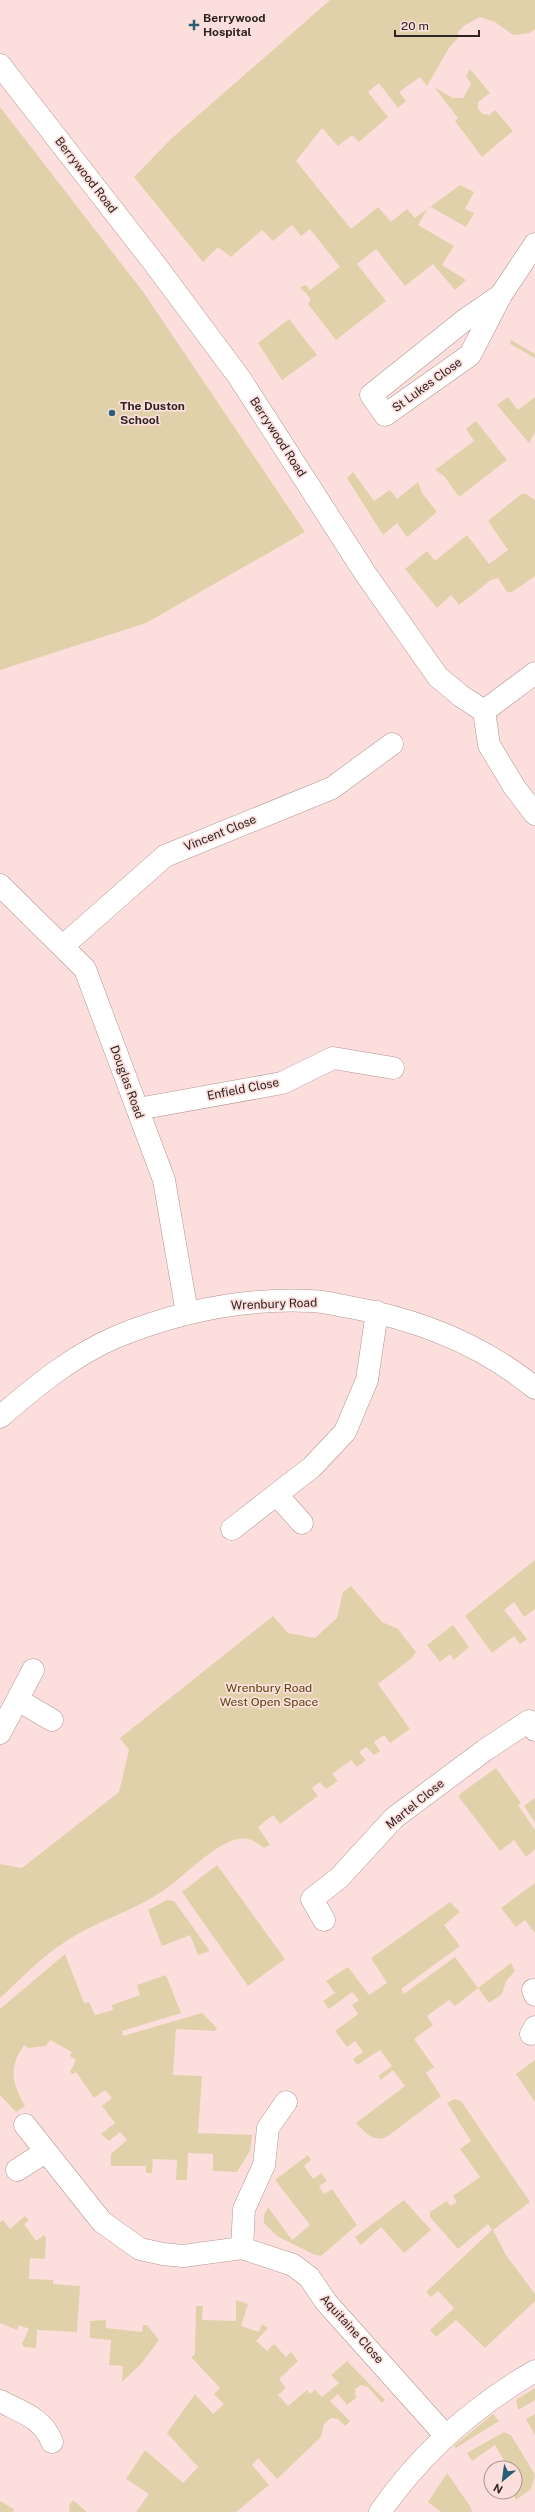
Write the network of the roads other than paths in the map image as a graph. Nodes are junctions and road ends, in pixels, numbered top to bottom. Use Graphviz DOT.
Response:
graph roads {
  1 [pos="0,65"];
  2 [pos="535,244"];
  3 [pos="501,295"];
  4 [pos="535,673"];
  5 [pos="484,711"];
  6 [pos="392,744"];
  7 [pos="535,814"];
  8 [pos="0,885"];
  9 [pos="63,946"];
  10 [pos="392,1068"];
  11 [pos="138,1109"];
  12 [pos="377,1312"];
  13 [pos="186,1313"];
  14 [pos="535,1388"];
  15 [pos="0,1417"];
  16 [pos="277,1496"];
  17 [pos="302,1523"];
  18 [pos="232,1529"];
  19 [pos="33,1670"];
  20 [pos="18,1700"];
  21 [pos="52,1720"];
  22 [pos="533,1722"];
  23 [pos="0,1732"];
  24 [pos="324,1920"];
  25 [pos="286,2102"];
  26 [pos="25,2125"];
  27 [pos="46,2152"];
  28 [pos="17,2170"];
  29 [pos="242,2248"];
  30 [pos="535,2371"];
  31 [pos="0,2401"];
  32 [pos="445,2435"];
  33 [pos="52,2442"];
  34 [pos="380,2512"];
  1 -- 5 [label="street, Berrywood Road"];
  2 -- 3 [label="street, St Lukes Close"];
  3 -- 3 [label="street, St Lukes Close"];
  4 -- 5 [label="street"];
  5 -- 7 [label="street"];
  6 -- 9 [label="street, Vincent Close"];
  8 -- 9 [label="street, Douglas Road"];
  9 -- 11 [label="street, Douglas Road"];
  10 -- 11 [label="street, Enfield Close"];
  11 -- 13 [label="street, Douglas Road"];
  12 -- 13 [label="street, Wrenbury Road"];
  12 -- 14 [label="street, Wrenbury Road"];
  12 -- 16 [label="street"];
  13 -- 15 [label="street, Wrenbury Road"];
  16 -- 17 [label="street"];
  16 -- 18 [label="street"];
  19 -- 20 [label="street"];
  20 -- 21 [label="street"];
  20 -- 23 [label="street"];
  22 -- 24 [label="street, Martel Close"];
  25 -- 29 [label="street"];
  26 -- 27 [label="street, Aquitaine Close"];
  27 -- 28 [label="street"];
  27 -- 29 [label="street, Aquitaine Close"];
  29 -- 32 [label="street, Aquitaine Close"];
  30 -- 32 [label="street"];
  31 -- 33 [label="street"];
  32 -- 34 [label="street"];
}
